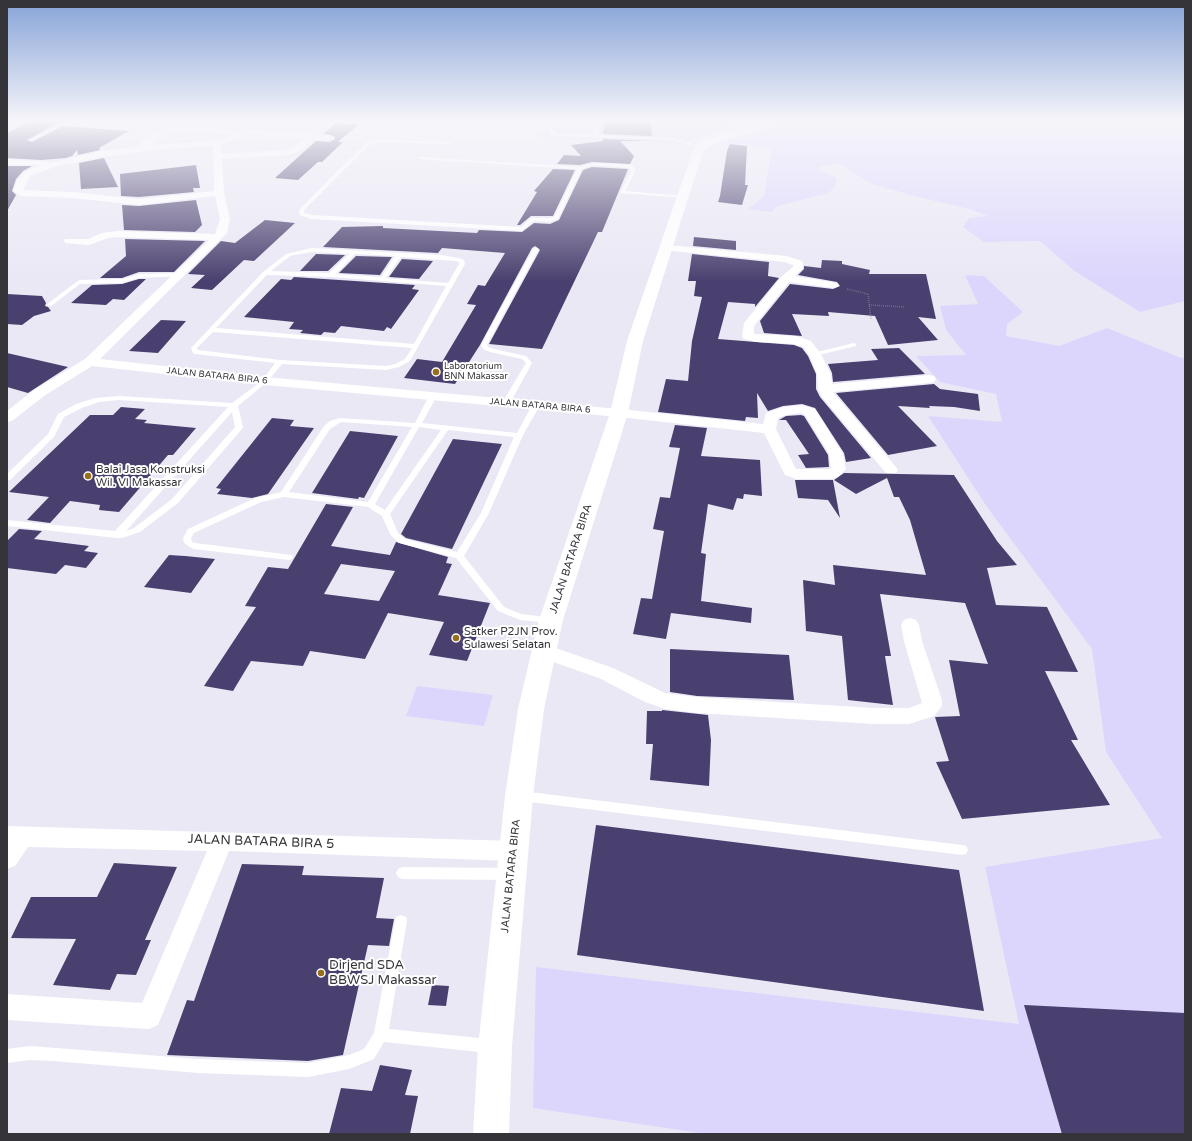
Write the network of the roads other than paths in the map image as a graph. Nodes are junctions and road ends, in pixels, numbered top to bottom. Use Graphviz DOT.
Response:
graph roads {
  1 [pos="27,174"];
  2 [pos="218,174"];
  3 [pos="338,174"];
  4 [pos="577,174"];
  5 [pos="632,174"];
  6 [pos="691,174"];
  7 [pos="219,193"];
  8 [pos="684,197"];
  9 [pos="218,237"];
  10 [pos="69,241"];
  11 [pos="666,248"];
  12 [pos="536,249"];
  13 [pos="354,252"];
  14 [pos="399,254"];
  15 [pos="265,273"];
  16 [pos="181,275"];
  17 [pos="331,275"];
  18 [pos="786,278"];
  19 [pos="382,280"];
  20 [pos="450,285"];
  21 [pos="832,285"];
  22 [pos="49,305"];
  23 [pos="212,330"];
  24 [pos="854,345"];
  25 [pos="416,346"];
  26 [pos="815,354"];
  27 [pos="90,362"];
  28 [pos="280,362"];
  29 [pos="929,379"];
  30 [pos="265,381"];
  31 [pos="825,389"];
  32 [pos="433,396"];
  33 [pos="506,403"];
  34 [pos="234,405"];
  35 [pos="535,407"];
  36 [pos="619,413"];
  37 [pos="7,418"];
  38 [pos="417,425"];
  39 [pos="446,428"];
  40 [pos="769,428"];
  41 [pos="519,435"];
  42 [pos="891,470"];
  43 [pos="7,478"];
  44 [pos="284,494"];
  45 [pos="370,505"];
  46 [pos="386,514"];
  47 [pos="7,523"];
  48 [pos="117,535"];
  49 [pos="459,556"];
  50 [pos="289,557"];
  51 [pos="551,620"];
  52 [pos="910,625"];
  53 [pos="543,651"];
  54 [pos="519,796"];
  55 [pos="14,837"];
  56 [pos="222,841"];
  57 [pos="514,850"];
  58 [pos="962,850"];
  59 [pos="7,859"];
  60 [pos="402,873"];
  61 [pos="512,874"];
  62 [pos="401,921"];
  63 [pos="7,1007"];
  64 [pos="381,1035"];
  65 [pos="495,1047"];
  66 [pos="7,1056"];
  67 [pos="491,1134"];
  1 -- 7 [label="street"];
  2 -- 7 [label="street"];
  3 -- 4 [label="lane"];
  5 -- 8 [label="lane"];
  6 -- 8 [label="street, JALAN BATARA BIRA"];
  7 -- 9 [label="street"];
  8 -- 11 [label="street, JALAN BATARA BIRA"];
  9 -- 10 [label="street"];
  9 -- 16 [label="street"];
  11 -- 18 [label="street"];
  11 -- 36 [label="street, JALAN BATARA BIRA"];
  12 -- 33 [label="lane"];
  13 -- 14 [label="lane"];
  13 -- 15 [label="lane"];
  13 -- 17 [label="lane"];
  14 -- 19 [label="lane"];
  14 -- 20 [label="lane"];
  15 -- 17 [label="lane"];
  15 -- 23 [label="lane"];
  16 -- 22 [label="lane"];
  16 -- 27 [label="street"];
  17 -- 19 [label="lane"];
  18 -- 21 [label="street"];
  18 -- 26 [label="street"];
  19 -- 20 [label="lane"];
  20 -- 25 [label="lane"];
  23 -- 25 [label="lane"];
  23 -- 28 [label="lane"];
  24 -- 26 [label="lane"];
  25 -- 28 [label="lane"];
  26 -- 31 [label="street"];
  27 -- 30 [label="street, JALAN BATARA BIRA 6"];
  27 -- 37 [label="street"];
  28 -- 30 [label="lane"];
  29 -- 31 [label="street"];
  30 -- 32 [label="street, JALAN BATARA BIRA 6"];
  30 -- 34 [label="lane"];
  31 -- 42 [label="street"];
  32 -- 33 [label="street, JALAN BATARA BIRA 6"];
  32 -- 38 [label="lane"];
  33 -- 35 [label="street, JALAN BATARA BIRA 6"];
  34 -- 43 [label="lane"];
  34 -- 48 [label="lane"];
  34 -- 48 [label="lane"];
  35 -- 36 [label="street, JALAN BATARA BIRA 6"];
  35 -- 41 [label="lane"];
  36 -- 40 [label="street, JALAN BATARA BIRA 6"];
  36 -- 51 [label="street, JALAN BATARA BIRA"];
  38 -- 39 [label="lane"];
  38 -- 44 [label="lane"];
  38 -- 45 [label="lane"];
  39 -- 41 [label="lane"];
  39 -- 46 [label="lane"];
  40 -- 40 [label="street"];
  41 -- 49 [label="lane"];
  44 -- 45 [label="lane"];
  44 -- 50 [label="lane"];
  45 -- 46 [label="lane"];
  46 -- 49 [label="lane"];
  47 -- 48 [label="lane"];
  49 -- 51 [label="lane"];
  51 -- 53 [label="street, JALAN BATARA BIRA"];
  52 -- 53 [label="street"];
  53 -- 54 [label="street, JALAN BATARA BIRA"];
  54 -- 57 [label="street, JALAN BATARA BIRA"];
  54 -- 58 [label="lane"];
  55 -- 56 [label="street, JALAN BATARA BIRA 5"];
  55 -- 59 [label="street"];
  56 -- 57 [label="street, JALAN BATARA BIRA 5"];
  56 -- 63 [label="street"];
  57 -- 61 [label="street, JALAN BATARA BIRA"];
  60 -- 61 [label="lane"];
  61 -- 65 [label="street, JALAN BATARA BIRA"];
  62 -- 64 [label="lane"];
  64 -- 65 [label="lane"];
  64 -- 66 [label="lane"];
  65 -- 67 [label="street, JALAN BATARA BIRA"];
}
